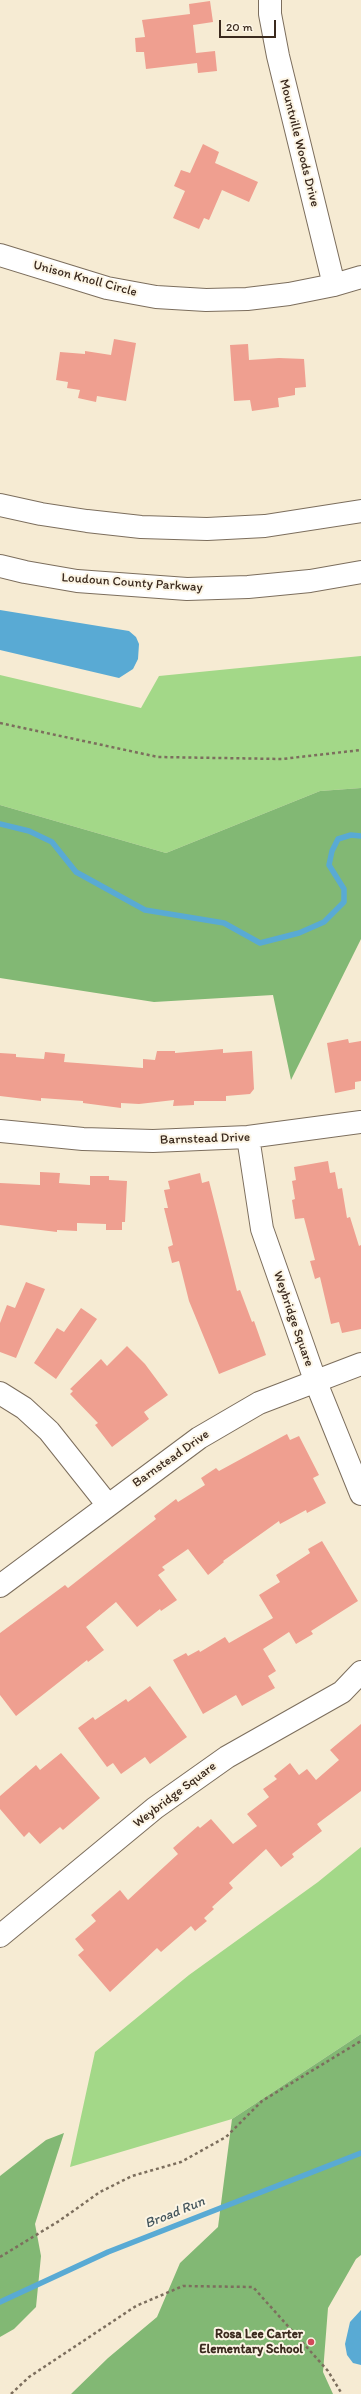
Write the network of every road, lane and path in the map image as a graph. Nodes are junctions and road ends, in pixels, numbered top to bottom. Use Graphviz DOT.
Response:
graph roads {
  1 [pos="270,0"];
  2 [pos="0,255"];
  3 [pos="361,277"];
  4 [pos="334,285"];
  5 [pos="0,505"];
  6 [pos="361,512"];
  7 [pos="0,566"];
  8 [pos="361,572"];
  9 [pos="0,723"];
  10 [pos="361,750"];
  11 [pos="361,1122"];
  12 [pos="0,1131"];
  13 [pos="248,1137"];
  14 [pos="361,1364"];
  15 [pos="315,1380"];
  16 [pos="0,1393"];
  17 [pos="361,1494"];
  18 [pos="108,1504"];
  19 [pos="0,1586"];
  20 [pos="361,1672"];
  21 [pos="0,1936"];
  22 [pos="361,2041"];
  23 [pos="0,2257"];
  24 [pos="10,2394"];
  25 [pos="342,2394"];
  1 -- 4 [label="street, Mountville Woods Drive"];
  2 -- 4 [label="street, Unison Knoll Circle"];
  3 -- 4 [label="street, Unison Knoll Circle"];
  5 -- 6 [label="street"];
  7 -- 8 [label="street, Loudoun County Parkway"];
  9 -- 10 [label="path"];
  11 -- 13 [label="street, Barnstead Drive"];
  12 -- 13 [label="street, Barnstead Drive"];
  13 -- 15 [label="street, Weybridge Square"];
  14 -- 15 [label="street, Barnstead Drive"];
  15 -- 17 [label="street, Weybridge Square"];
  15 -- 18 [label="street, Barnstead Drive"];
  16 -- 18 [label="street"];
  18 -- 19 [label="street, Barnstead Drive"];
  20 -- 21 [label="street, Weybridge Square"];
  22 -- 23 [label="path"];
  24 -- 25 [label="path"];
}
